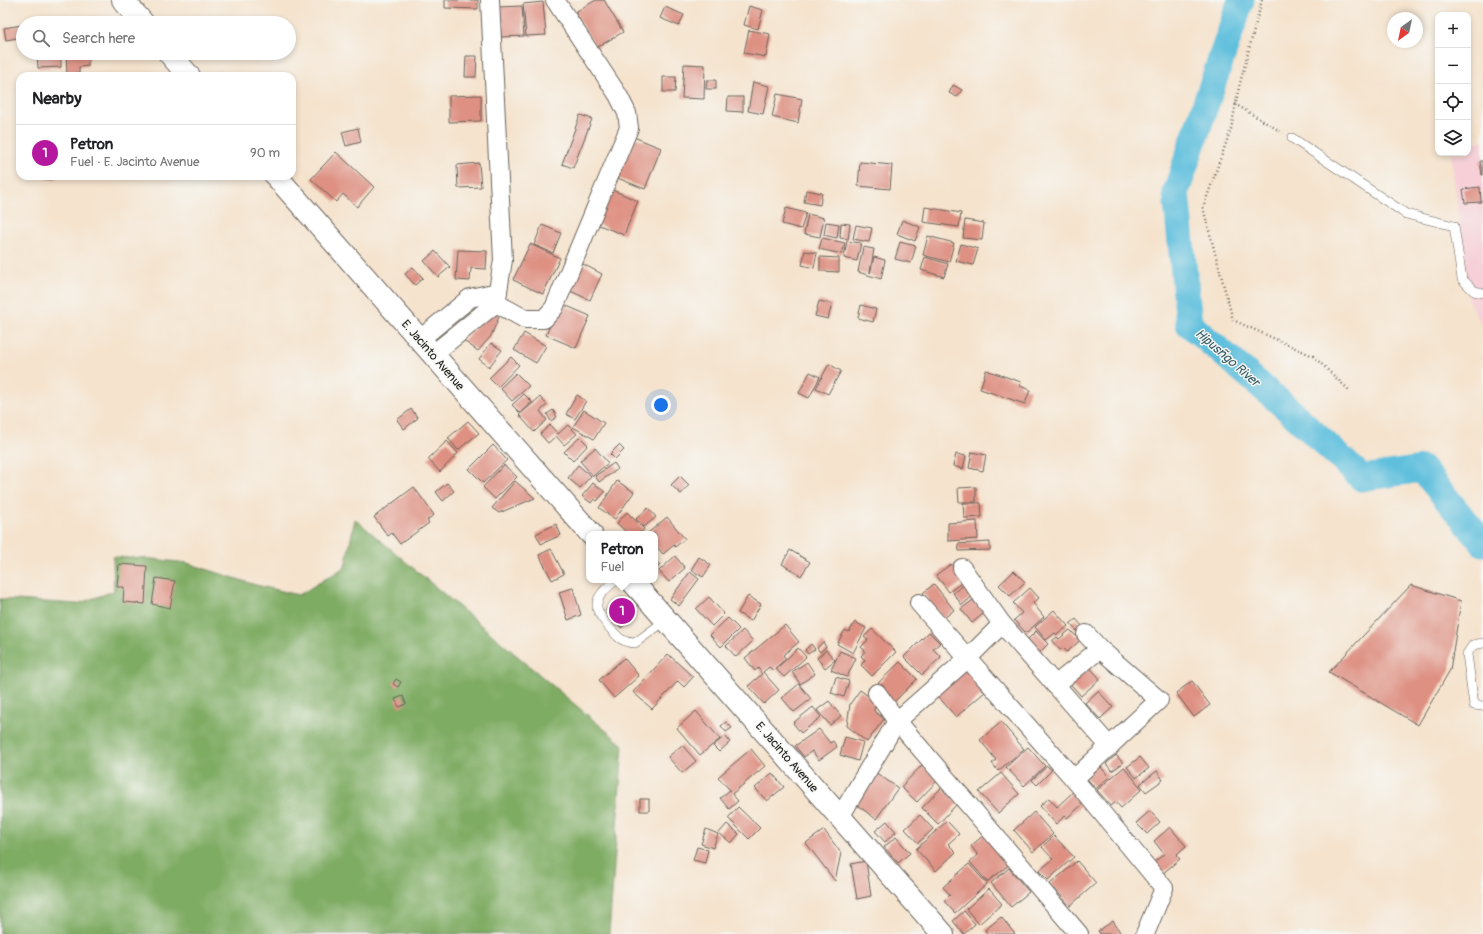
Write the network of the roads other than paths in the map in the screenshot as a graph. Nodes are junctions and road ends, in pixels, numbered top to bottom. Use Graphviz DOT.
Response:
graph roads {
  1 [pos="123,0"];
  2 [pos="490,0"];
  3 [pos="555,0"];
  4 [pos="137,16"];
  5 [pos="175,60"];
  6 [pos="186,72"];
  7 [pos="1292,138"];
  8 [pos="280,180"];
  9 [pos="1483,293"];
  10 [pos="497,297"];
  11 [pos="426,347"];
  12 [pos="588,531"];
  13 [pos="962,568"];
  14 [pos="613,583"];
  15 [pos="634,583"];
  16 [pos="919,603"];
  17 [pos="666,620"];
  18 [pos="1002,624"];
  19 [pos="1086,634"];
  20 [pos="1483,643"];
  21 [pos="1100,649"];
  22 [pos="967,658"];
  23 [pos="1055,684"];
  24 [pos="877,693"];
  25 [pos="1483,706"];
  26 [pos="897,721"];
  27 [pos="1110,747"];
  28 [pos="1074,779"];
  29 [pos="840,816"];
  30 [pos="943,934"];
  31 [pos="1079,934"];
  32 [pos="1145,934"];
  1 -- 4 [label="main road"];
  2 -- 10 [label="street"];
  3 -- 10 [label="street"];
  5 -- 6 [label="main road"];
  7 -- 9 [label="lane"];
  8 -- 11 [label="main road, E. Jacinto Avenue"];
  10 -- 11 [label="street"];
  11 -- 12 [label="main road, E. Jacinto Avenue"];
  13 -- 18 [label="street"];
  14 -- 17 [label="lane"];
  15 -- 17 [label="main road, E. Jacinto Avenue"];
  16 -- 22 [label="street"];
  17 -- 29 [label="main road, E. Jacinto Avenue"];
  18 -- 22 [label="street"];
  18 -- 23 [label="street"];
  19 -- 21 [label="street"];
  20 -- 25 [label="lane"];
  21 -- 23 [label="street"];
  21 -- 27 [label="street"];
  22 -- 26 [label="street"];
  22 -- 28 [label="street"];
  23 -- 27 [label="street"];
  24 -- 26 [label="street"];
  26 -- 29 [label="street"];
  26 -- 31 [label="street"];
  27 -- 28 [label="street"];
  28 -- 32 [label="street"];
  29 -- 30 [label="main road, E. Jacinto Avenue"];
}
